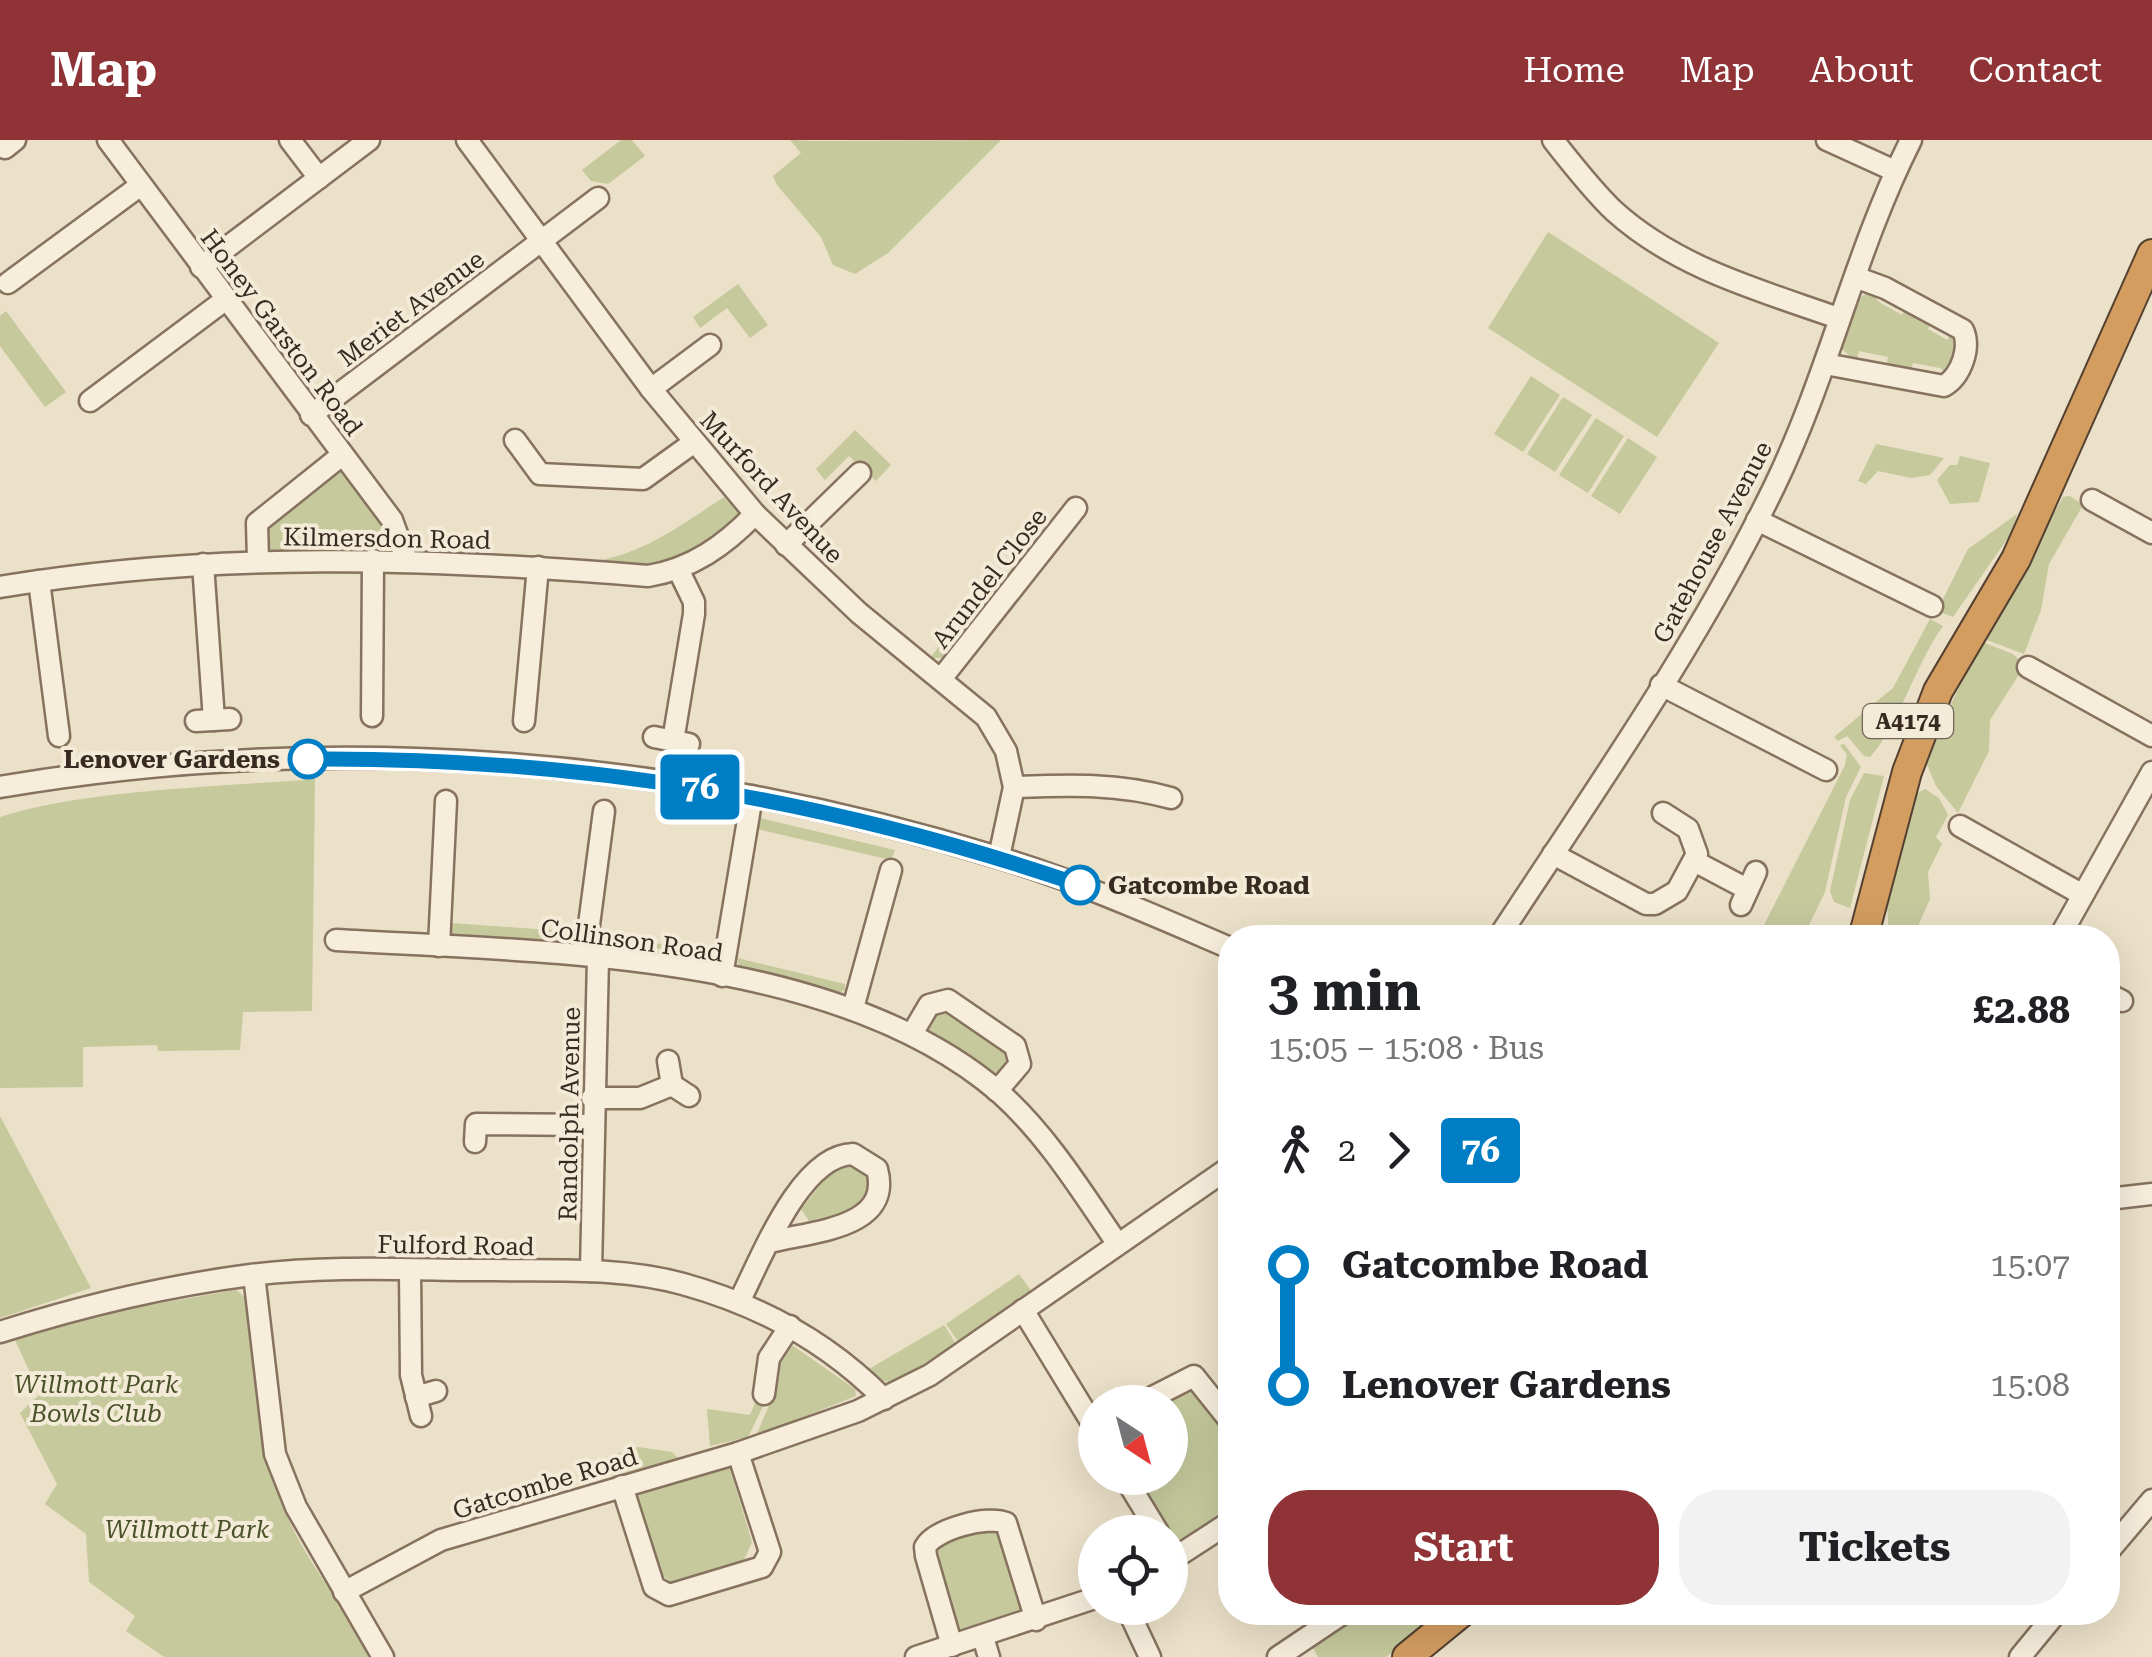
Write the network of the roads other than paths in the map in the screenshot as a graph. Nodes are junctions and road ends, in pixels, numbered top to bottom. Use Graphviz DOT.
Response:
graph roads {
  1 [pos="108,140"];
  2 [pos="290,140"];
  3 [pos="369,140"];
  4 [pos="467,140"];
  5 [pos="1553,140"];
  6 [pos="1827,140"];
  7 [pos="1911,140"];
  8 [pos="1895,171"];
  9 [pos="318,178"];
  10 [pos="140,185"];
  11 [pos="598,198"];
  12 [pos="542,240"];
  13 [pos="2152,254"];
  14 [pos="201,268"];
  15 [pos="1855,276"];
  16 [pos="8,283"];
  17 [pos="225,300"];
  18 [pos="1838,318"];
  19 [pos="710,345"];
  20 [pos="1825,364"];
  21 [pos="651,390"];
  22 [pos="90,402"];
  23 [pos="311,414"];
  24 [pos="516,440"];
  25 [pos="694,443"];
  26 [pos="342,455"];
  27 [pos="860,473"];
  28 [pos="2092,500"];
  29 [pos="1076,508"];
  30 [pos="756,514"];
  31 [pos="1757,520"];
  32 [pos="2028,530"];
  33 [pos="2152,533"];
  34 [pos="786,545"];
  35 [pos="258,560"];
  36 [pos="373,560"];
  37 [pos="406,560"];
  38 [pos="203,564"];
  39 [pos="538,567"];
  40 [pos="678,569"];
  41 [pos="39,581"];
  42 [pos="0,588"];
  43 [pos="1924,596"];
  44 [pos="2028,667"];
  45 [pos="941,679"];
  46 [pos="1661,685"];
  47 [pos="372,716"];
  48 [pos="213,720"];
  49 [pos="524,721"];
  50 [pos="59,736"];
  51 [pos="2152,736"];
  52 [pos="672,741"];
  53 [pos="1826,770"];
  54 [pos="2152,772"];
  55 [pos="0,787"];
  56 [pos="1014,787"];
  57 [pos="1162,789"];
  58 [pos="752,796"];
  59 [pos="446,801"];
  60 [pos="604,811"];
  61 [pos="1663,813"];
  62 [pos="1960,826"];
  63 [pos="1554,854"];
  64 [pos="999,857"];
  65 [pos="1696,862"];
  66 [pos="891,870"];
  67 [pos="1748,889"];
  68 [pos="2083,894"];
  69 [pos="1507,925"];
  70 [pos="1848,925"];
  71 [pos="1867,925"];
  72 [pos="2066,925"];
  73 [pos="336,940"];
  74 [pos="1218,943"];
  75 [pos="439,946"];
  76 [pos="592,956"];
  77 [pos="722,976"];
  78 [pos="853,1008"];
  79 [pos="912,1034"];
  80 [pos="668,1061"];
  81 [pos="998,1091"];
  82 [pos="592,1098"];
  83 [pos="476,1124"];
  84 [pos="591,1124"];
  85 [pos="1218,1176"];
  86 [pos="2120,1199"];
  87 [pos="2151,1199"];
  88 [pos="770,1242"];
  89 [pos="1117,1243"];
  90 [pos="410,1270"];
  91 [pos="591,1271"];
  92 [pos="254,1274"];
  93 [pos="739,1302"];
  94 [pos="1024,1310"];
  95 [pos="790,1326"];
  96 [pos="0,1332"];
  97 [pos="1177,1385"];
  98 [pos="764,1394"];
  99 [pos="884,1399"];
  100 [pos="1078,1400"];
  101 [pos="424,1401"];
  102 [pos="1218,1406"];
  103 [pos="738,1453"];
  104 [pos="622,1486"];
  105 [pos="2152,1500"];
  106 [pos="1218,1529"];
  107 [pos="2120,1538"];
  108 [pos="1188,1547"];
  109 [pos="344,1592"];
  110 [pos="1078,1604"];
  111 [pos="1036,1620"];
  112 [pos="1135,1625"];
  113 [pos="1326,1625"];
  114 [pos="1446,1625"];
  115 [pos="2046,1625"];
  116 [pos="952,1646"];
  117 [pos="986,1647"];
  118 [pos="382,1657"];
  119 [pos="916,1657"];
  120 [pos="1150,1657"];
  121 [pos="1278,1657"];
  122 [pos="1407,1657"];
  123 [pos="2020,1657"];
  1 -- 10 [label="street, Honey Garston Road"];
  2 -- 9 [label="street"];
  3 -- 9 [label="street"];
  4 -- 12 [label="street, Murford Avenue"];
  5 -- 18 [label="street"];
  6 -- 8 [label="street"];
  7 -- 8 [label="street, Gatehouse Avenue"];
  8 -- 15 [label="street, Gatehouse Avenue"];
  9 -- 14 [label="street"];
  10 -- 14 [label="street, Honey Garston Road"];
  10 -- 16 [label="street"];
  11 -- 12 [label="street, Meriet Avenue"];
  12 -- 21 [label="street, Murford Avenue"];
  12 -- 23 [label="street, Meriet Avenue"];
  13 -- 32 [label="highway, A4174"];
  14 -- 17 [label="street, Honey Garston Road"];
  15 -- 18 [label="street, Gatehouse Avenue"];
  15 -- 20 [label="street"];
  17 -- 22 [label="street"];
  17 -- 23 [label="street, Honey Garston Road"];
  18 -- 20 [label="street, Gatehouse Avenue"];
  19 -- 21 [label="street"];
  20 -- 31 [label="street, Gatehouse Avenue"];
  21 -- 25 [label="street, Murford Avenue"];
  23 -- 26 [label="street, Honey Garston Road"];
  24 -- 25 [label="street"];
  25 -- 30 [label="street, Murford Avenue"];
  26 -- 35 [label="street"];
  26 -- 37 [label="street, Honey Garston Road"];
  27 -- 34 [label="street"];
  28 -- 33 [label="street"];
  29 -- 45 [label="street, Arundel Close"];
  30 -- 34 [label="street, Murford Avenue"];
  30 -- 40 [label="street, Kilmersdon Road"];
  31 -- 43 [label="street"];
  31 -- 46 [label="street, Gatehouse Avenue"];
  32 -- 70 [label="highway, A4174"];
  32 -- 71 [label="highway, A4174"];
  34 -- 45 [label="street, Murford Avenue"];
  35 -- 36 [label="street, Kilmersdon Road"];
  35 -- 38 [label="street, Kilmersdon Road"];
  36 -- 37 [label="street, Kilmersdon Road"];
  36 -- 47 [label="street"];
  37 -- 39 [label="street, Kilmersdon Road"];
  38 -- 41 [label="street, Kilmersdon Road"];
  38 -- 48 [label="street"];
  39 -- 40 [label="street, Kilmersdon Road"];
  39 -- 49 [label="street"];
  40 -- 52 [label="street"];
  41 -- 42 [label="street, Kilmersdon Road"];
  41 -- 50 [label="street"];
  44 -- 51 [label="street"];
  45 -- 56 [label="street, Murford Avenue"];
  46 -- 53 [label="street"];
  46 -- 63 [label="street, Gatehouse Avenue"];
  54 -- 68 [label="street"];
  55 -- 58 [label="street"];
  56 -- 57 [label="street"];
  56 -- 64 [label="street, Murford Avenue"];
  58 -- 64 [label="street"];
  58 -- 77 [label="street"];
  59 -- 75 [label="street"];
  60 -- 76 [label="street, Randolph Avenue"];
  61 -- 65 [label="street"];
  62 -- 68 [label="street"];
  63 -- 65 [label="street"];
  63 -- 69 [label="street, Gatehouse Avenue"];
  64 -- 74 [label="street"];
  65 -- 67 [label="street"];
  66 -- 78 [label="street"];
  68 -- 72 [label="street"];
  73 -- 75 [label="street, Collinson Road"];
  75 -- 76 [label="street, Collinson Road"];
  76 -- 77 [label="street, Collinson Road"];
  76 -- 82 [label="street, Randolph Avenue"];
  77 -- 78 [label="street, Collinson Road"];
  78 -- 79 [label="street, Collinson Road"];
  79 -- 81 [label="street, Collinson Road"];
  79 -- 81 [label="street"];
  80 -- 82 [label="street"];
  81 -- 89 [label="street, Collinson Road"];
  82 -- 84 [label="street, Randolph Avenue"];
  83 -- 84 [label="street"];
  84 -- 91 [label="street, Randolph Avenue"];
  85 -- 89 [label="street, Gatcombe Road"];
  86 -- 87 [label="street"];
  88 -- 88 [label="street"];
  88 -- 93 [label="street"];
  89 -- 94 [label="street, Gatcombe Road"];
  90 -- 91 [label="street, Fulford Road"];
  90 -- 92 [label="street, Fulford Road"];
  90 -- 101 [label="street"];
  91 -- 93 [label="street, Fulford Road"];
  92 -- 96 [label="street, Fulford Road"];
  92 -- 109 [label="street"];
  93 -- 95 [label="street, Fulford Road"];
  94 -- 99 [label="street, Gatcombe Road"];
  94 -- 100 [label="street"];
  95 -- 98 [label="street"];
  95 -- 99 [label="street, Fulford Road"];
  97 -- 102 [label="street"];
  99 -- 103 [label="street, Gatcombe Road"];
  103 -- 104 [label="street, Gatcombe Road"];
  103 -- 104 [label="street"];
  104 -- 109 [label="street, Gatcombe Road"];
  105 -- 107 [label="street"];
  106 -- 108 [label="street"];
  109 -- 118 [label="street"];
  110 -- 111 [label="street"];
  111 -- 116 [label="street"];
  111 -- 117 [label="street"];
  112 -- 120 [label="street"];
  113 -- 121 [label="street"];
  114 -- 122 [label="highway"];
  115 -- 123 [label="street"];
  116 -- 117 [label="street"];
  116 -- 119 [label="street"];
}
